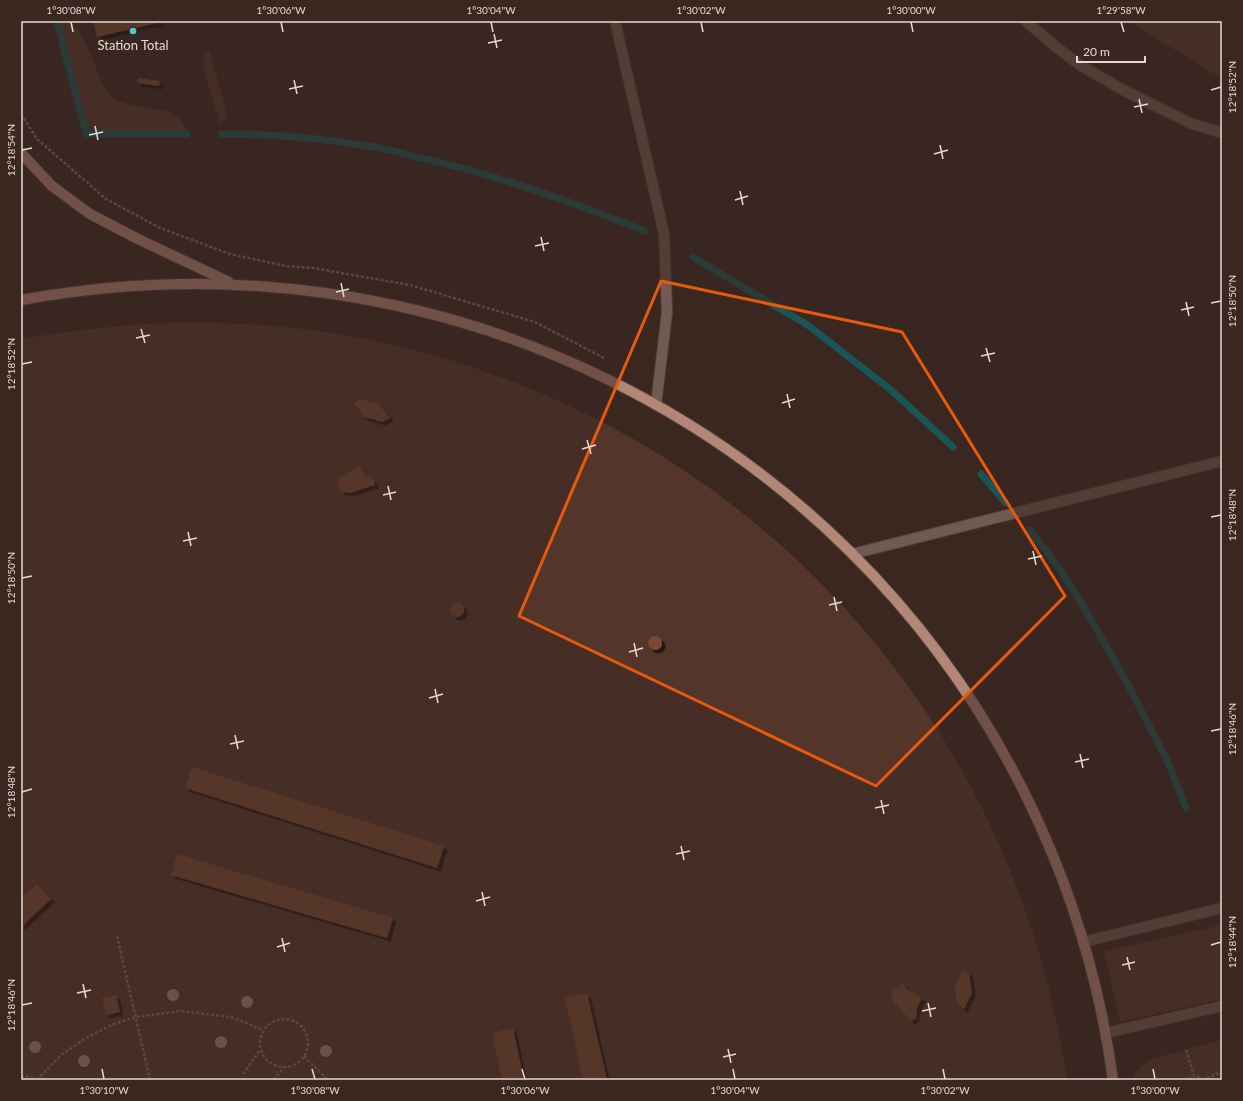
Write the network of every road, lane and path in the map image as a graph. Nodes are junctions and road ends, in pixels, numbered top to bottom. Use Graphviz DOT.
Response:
graph roads {
  1 [pos="615,21"];
  2 [pos="1026,21"];
  3 [pos="21,114"];
  4 [pos="1222,133"];
  5 [pos="21,153"];
  6 [pos="233,284"];
  7 [pos="21,300"];
  8 [pos="610,362"];
  9 [pos="656,405"];
  10 [pos="1222,461"];
  11 [pos="852,554"];
  12 [pos="1222,908"];
  13 [pos="117,936"];
  14 [pos="1084,942"];
  15 [pos="1222,1006"];
  16 [pos="136,1017"];
  17 [pos="263,1030"];
  18 [pos="1106,1033"];
  19 [pos="260,1050"];
  20 [pos="1186,1050"];
  21 [pos="304,1056"];
  22 [pos="284,1067"];
  23 [pos="1222,1072"];
  24 [pos="243,1074"];
  25 [pos="1194,1076"];
  26 [pos="21,1077"];
  27 [pos="37,1080"];
  28 [pos="150,1080"];
  29 [pos="274,1080"];
  30 [pos="328,1080"];
  31 [pos="1113,1080"];
  32 [pos="1190,1080"];
  33 [pos="1201,1080"];
  1 -- 9 [label="street"];
  2 -- 4 [label="street"];
  3 -- 8 [label="path"];
  5 -- 6 [label="main road"];
  6 -- 7 [label="main road"];
  6 -- 9 [label="main road"];
  9 -- 11 [label="main road"];
  10 -- 11 [label="street"];
  11 -- 14 [label="main road"];
  12 -- 14 [label="street"];
  13 -- 16 [label="path"];
  14 -- 18 [label="main road"];
  15 -- 18 [label="street"];
  16 -- 17 [label="path"];
  16 -- 27 [label="path"];
  16 -- 28 [label="path"];
  17 -- 19 [label="path"];
  17 -- 21 [label="path"];
  18 -- 31 [label="main road"];
  19 -- 22 [label="path"];
  19 -- 24 [label="path"];
  20 -- 25 [label="path"];
  21 -- 22 [label="path"];
  21 -- 30 [label="path"];
  22 -- 29 [label="path"];
  23 -- 33 [label="path"];
  25 -- 32 [label="path"];
  25 -- 33 [label="path"];
  26 -- 27 [label="path"];
}
